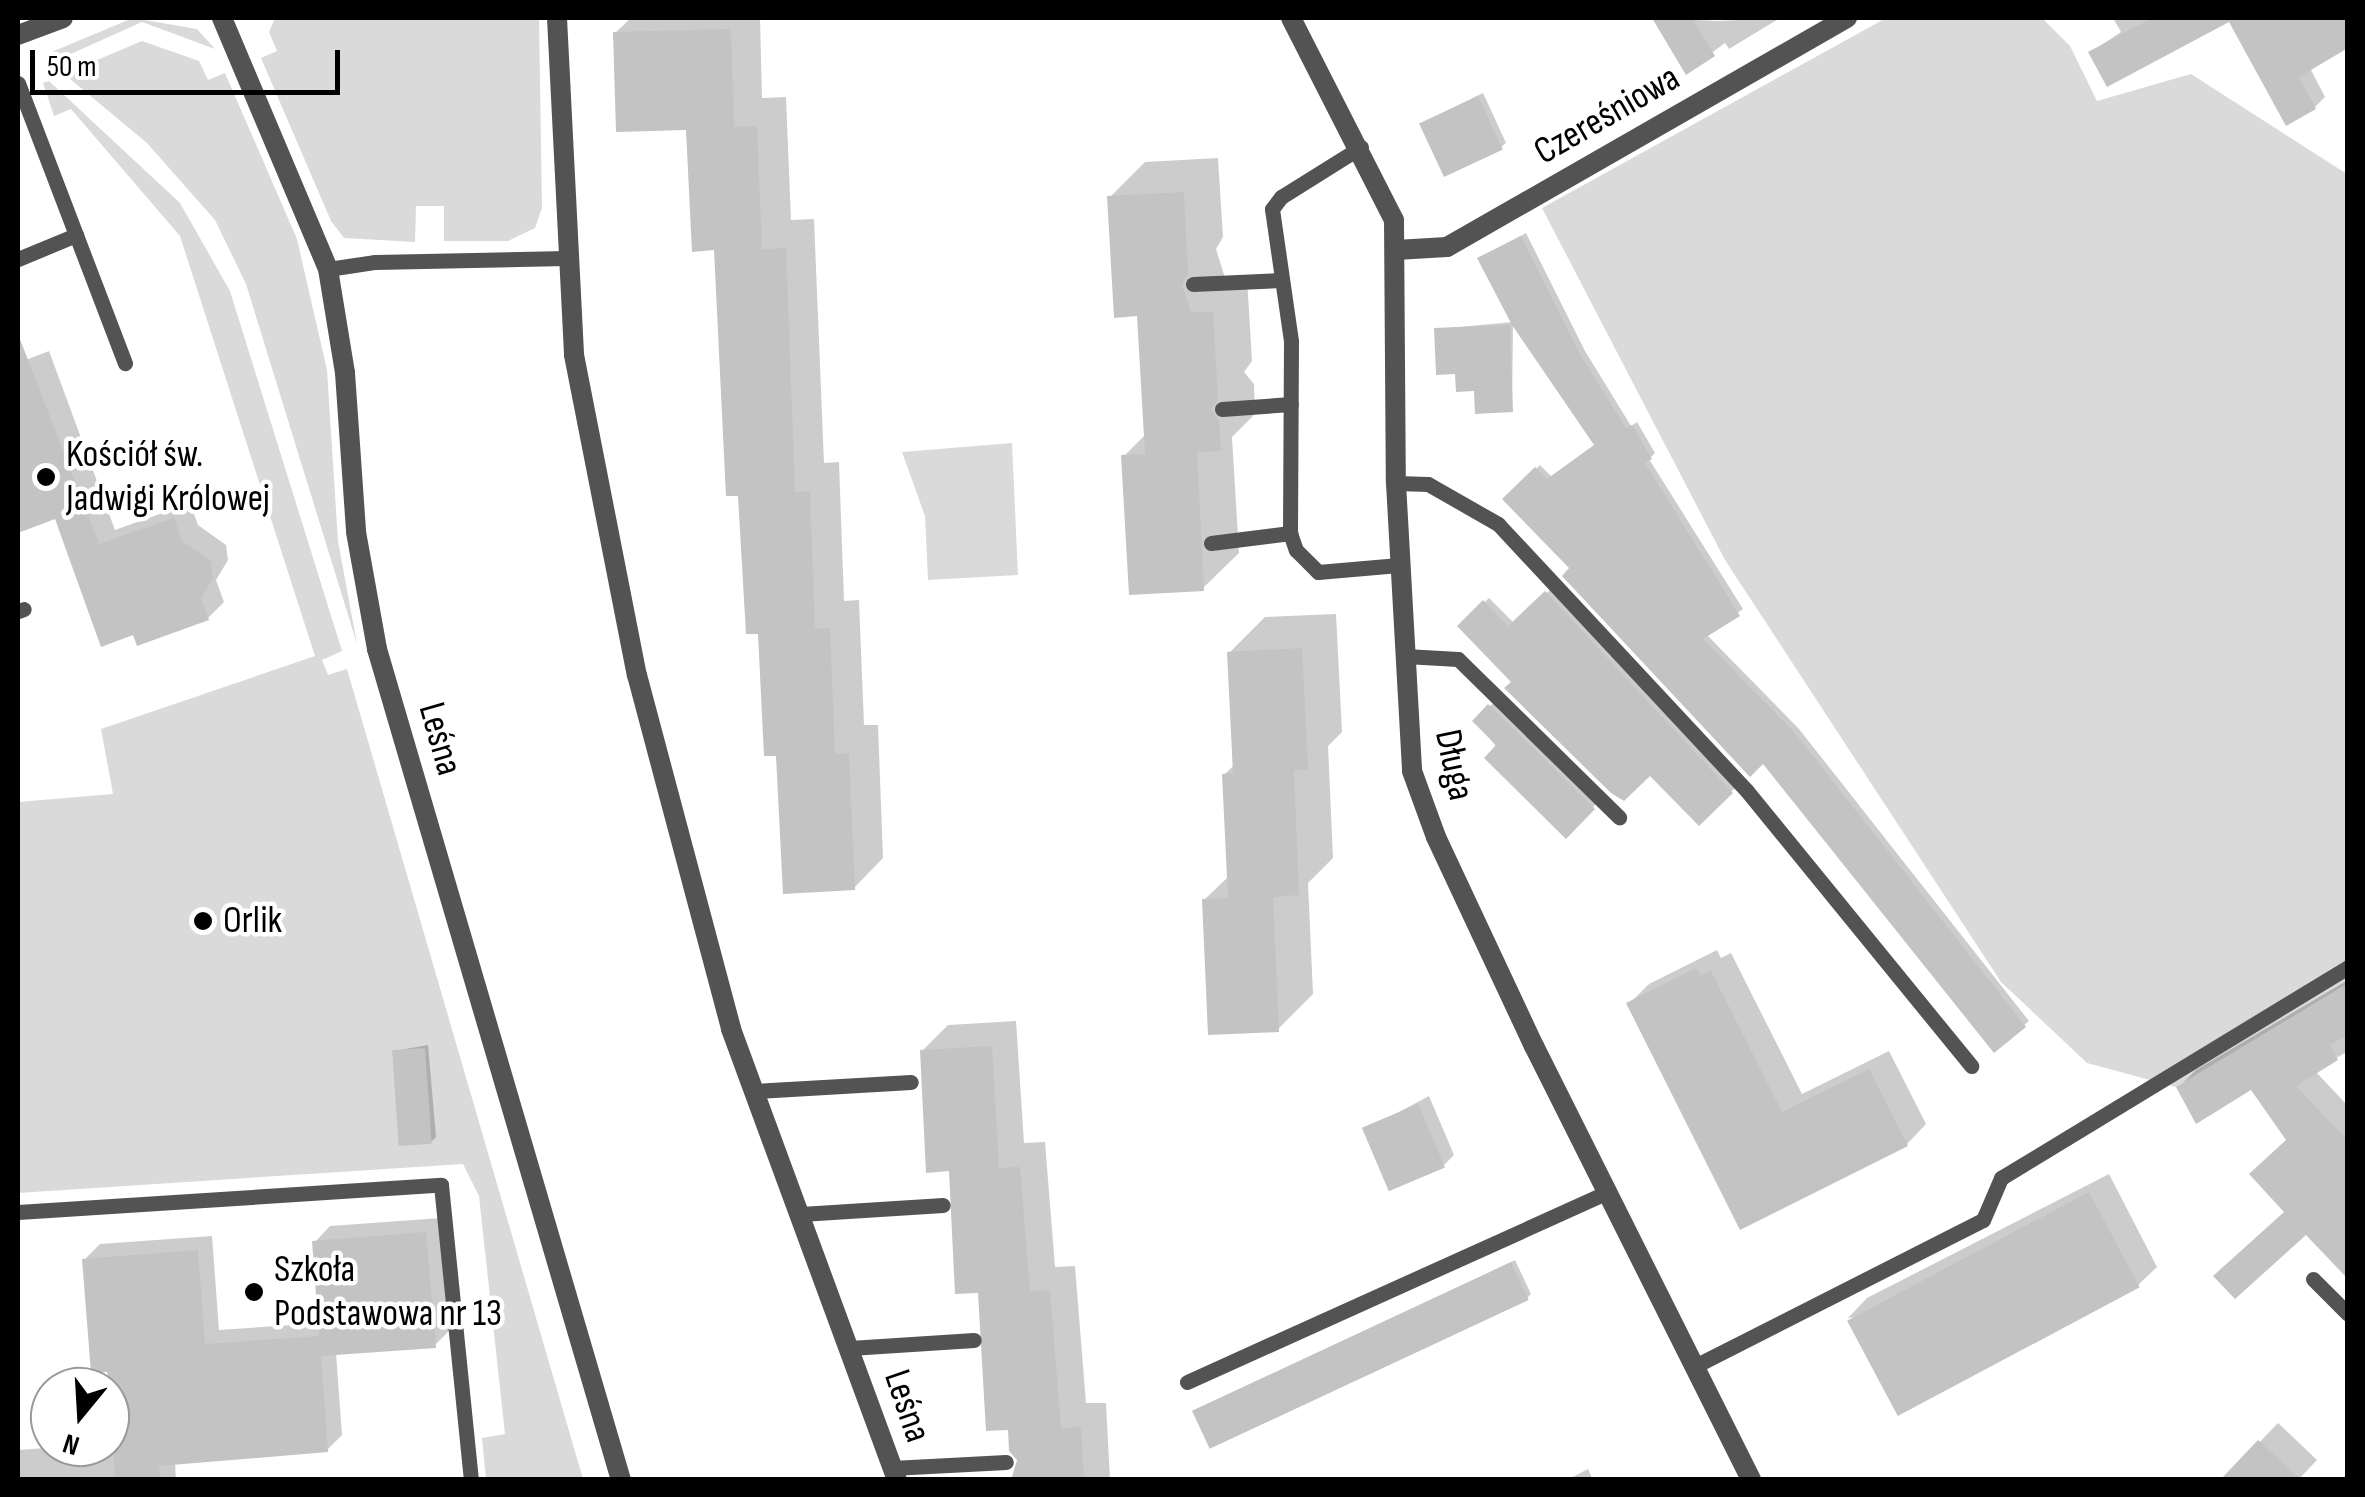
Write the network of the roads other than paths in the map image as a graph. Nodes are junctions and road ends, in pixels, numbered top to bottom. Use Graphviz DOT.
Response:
graph roads {
  1 [pos="64,18"];
  2 [pos="222,18"];
  3 [pos="557,18"];
  4 [pos="1290,18"];
  5 [pos="1846,18"];
  6 [pos="18,35"];
  7 [pos="18,83"];
  8 [pos="1361,147"];
  9 [pos="76,235"];
  10 [pos="1396,250"];
  11 [pos="566,258"];
  12 [pos="18,259"];
  13 [pos="328,269"];
  14 [pos="1282,280"];
  15 [pos="1193,284"];
  16 [pos="126,362"];
  17 [pos="1292,404"];
  18 [pos="1222,409"];
  19 [pos="1396,482"];
  20 [pos="1290,533"];
  21 [pos="1211,543"];
  22 [pos="1399,565"];
  23 [pos="1405,656"];
  24 [pos="1618,816"];
  25 [pos="2348,967"];
  26 [pos="1971,1066"];
  27 [pos="911,1082"];
  28 [pos="755,1091"];
  29 [pos="1606,1193"];
  30 [pos="943,1205"];
  31 [pos="18,1212"];
  32 [pos="801,1214"];
  33 [pos="2313,1279"];
  34 [pos="2348,1314"];
  35 [pos="974,1340"];
  36 [pos="850,1348"];
  37 [pos="1693,1367"];
  38 [pos="1187,1382"];
  39 [pos="1006,1462"];
  40 [pos="894,1474"];
  41 [pos="471,1480"];
  42 [pos="621,1480"];
  43 [pos="1750,1480"];
  1 -- 6 [label="street"];
  2 -- 13 [label="street, Leśna"];
  3 -- 11 [label="street, Leśna"];
  4 -- 8 [label="street, Długa"];
  5 -- 10 [label="street, Czereśniowa"];
  7 -- 9 [label="lane"];
  8 -- 10 [label="street, Długa"];
  8 -- 14 [label="lane"];
  9 -- 12 [label="lane"];
  9 -- 16 [label="lane"];
  10 -- 19 [label="street, Długa"];
  11 -- 13 [label="lane"];
  11 -- 28 [label="street, Leśna"];
  13 -- 42 [label="street, Leśna"];
  14 -- 15 [label="lane"];
  14 -- 17 [label="lane"];
  17 -- 18 [label="lane"];
  17 -- 20 [label="lane"];
  19 -- 22 [label="street, Długa"];
  19 -- 26 [label="lane"];
  20 -- 21 [label="lane"];
  20 -- 22 [label="lane"];
  22 -- 23 [label="street, Długa"];
  23 -- 24 [label="lane"];
  23 -- 29 [label="street, Długa"];
  25 -- 37 [label="lane"];
  27 -- 28 [label="lane"];
  28 -- 32 [label="street, Leśna"];
  29 -- 37 [label="street, Długa"];
  29 -- 38 [label="lane"];
  30 -- 32 [label="lane"];
  31 -- 41 [label="lane"];
  32 -- 36 [label="street, Leśna"];
  33 -- 34 [label="lane"];
  35 -- 36 [label="lane"];
  36 -- 40 [label="street, Leśna"];
  37 -- 43 [label="street, Długa"];
  39 -- 40 [label="lane"];
}
